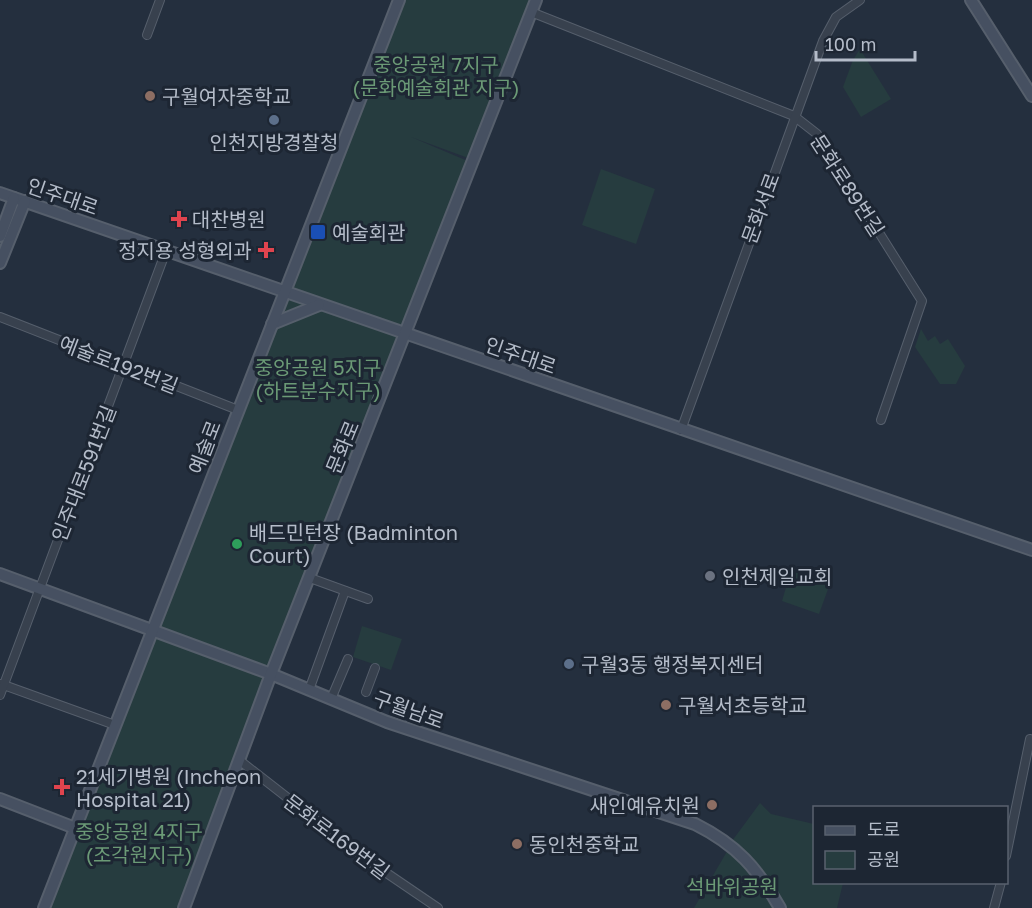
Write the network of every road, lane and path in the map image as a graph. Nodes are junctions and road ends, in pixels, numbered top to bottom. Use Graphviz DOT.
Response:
graph roads {
  1 [pos="160,0"];
  2 [pos="399,0"];
  3 [pos="536,0"];
  4 [pos="860,0"];
  5 [pos="971,0"];
  6 [pos="531,12"];
  7 [pos="147,34"];
  8 [pos="1032,96"];
  9 [pos="794,116"];
  10 [pos="0,193"];
  11 [pos="19,200"];
  12 [pos="0,236"];
  13 [pos="166,251"];
  14 [pos="0,262"];
  15 [pos="284,293"];
  16 [pos="320,305"];
  17 [pos="0,317"];
  18 [pos="272,324"];
  19 [pos="406,335"];
  20 [pos="123,367"];
  21 [pos="238,410"];
  22 [pos="881,420"];
  23 [pos="681,430"];
  24 [pos="1032,550"];
  25 [pos="0,574"];
  26 [pos="310,578"];
  27 [pos="40,589"];
  28 [pos="345,591"];
  29 [pos="368,599"];
  30 [pos="153,629"];
  31 [pos="348,659"];
  32 [pos="375,668"];
  33 [pos="271,674"];
  34 [pos="2,684"];
  35 [pos="309,690"];
  36 [pos="366,692"];
  37 [pos="0,695"];
  38 [pos="332,699"];
  39 [pos="115,725"];
  40 [pos="1030,739"];
  41 [pos="239,760"];
  42 [pos="0,799"];
  43 [pos="75,828"];
  44 [pos="1008,846"];
  45 [pos="1000,884"];
  46 [pos="433,907"];
  47 [pos="44,908"];
  48 [pos="184,908"];
  49 [pos="780,908"];
  50 [pos="994,908"];
  1 -- 7 [label="street"];
  2 -- 15 [label="main road, 예술로"];
  3 -- 6 [label="main road, 문화로"];
  4 -- 9 [label="street, 문화서로"];
  5 -- 8 [label="main road"];
  6 -- 9 [label="street, 문화로89번길"];
  6 -- 19 [label="main road, 문화로"];
  9 -- 22 [label="street, 문화로89번길"];
  9 -- 23 [label="street, 문화서로"];
  10 -- 11 [label="main road, 인주대로"];
  11 -- 12 [label="main road"];
  11 -- 13 [label="main road, 인주대로"];
  11 -- 14 [label="main road"];
  13 -- 15 [label="main road, 인주대로"];
  13 -- 20 [label="street, 인주대로591번길"];
  15 -- 16 [label="main road, 인주대로"];
  15 -- 18 [label="main road, 예술로"];
  16 -- 18 [label="main road"];
  16 -- 19 [label="main road, 인주대로"];
  17 -- 20 [label="street, 예술로192번길"];
  18 -- 21 [label="main road, 예술로"];
  19 -- 23 [label="main road, 인주대로"];
  19 -- 26 [label="main road, 문화로"];
  20 -- 21 [label="street, 예술로192번길"];
  20 -- 27 [label="street, 인주대로591번길"];
  21 -- 30 [label="main road, 예술로"];
  23 -- 24 [label="main road, 인주대로"];
  25 -- 27 [label="main road, 구월남로"];
  26 -- 28 [label="street"];
  26 -- 33 [label="main road, 문화로"];
  27 -- 30 [label="main road, 구월남로"];
  27 -- 34 [label="street, 인주대로591번길"];
  28 -- 29 [label="street"];
  28 -- 35 [label="street"];
  30 -- 33 [label="main road, 구월남로"];
  30 -- 39 [label="main road, 예술로"];
  31 -- 38 [label="street"];
  32 -- 36 [label="street"];
  33 -- 35 [label="main road, 구월남로"];
  33 -- 41 [label="main road, 문화로"];
  34 -- 37 [label="street, 인주대로591번길"];
  34 -- 39 [label="street"];
  35 -- 38 [label="main road, 구월남로"];
  38 -- 49 [label="main road, 구월남로"];
  39 -- 43 [label="main road, 예술로"];
  40 -- 44 [label="street"];
  41 -- 46 [label="street, 문화로169번길"];
  41 -- 48 [label="main road, 문화로"];
  42 -- 43 [label="main road"];
  43 -- 47 [label="main road, 예술로"];
  45 -- 50 [label="street"];
}
